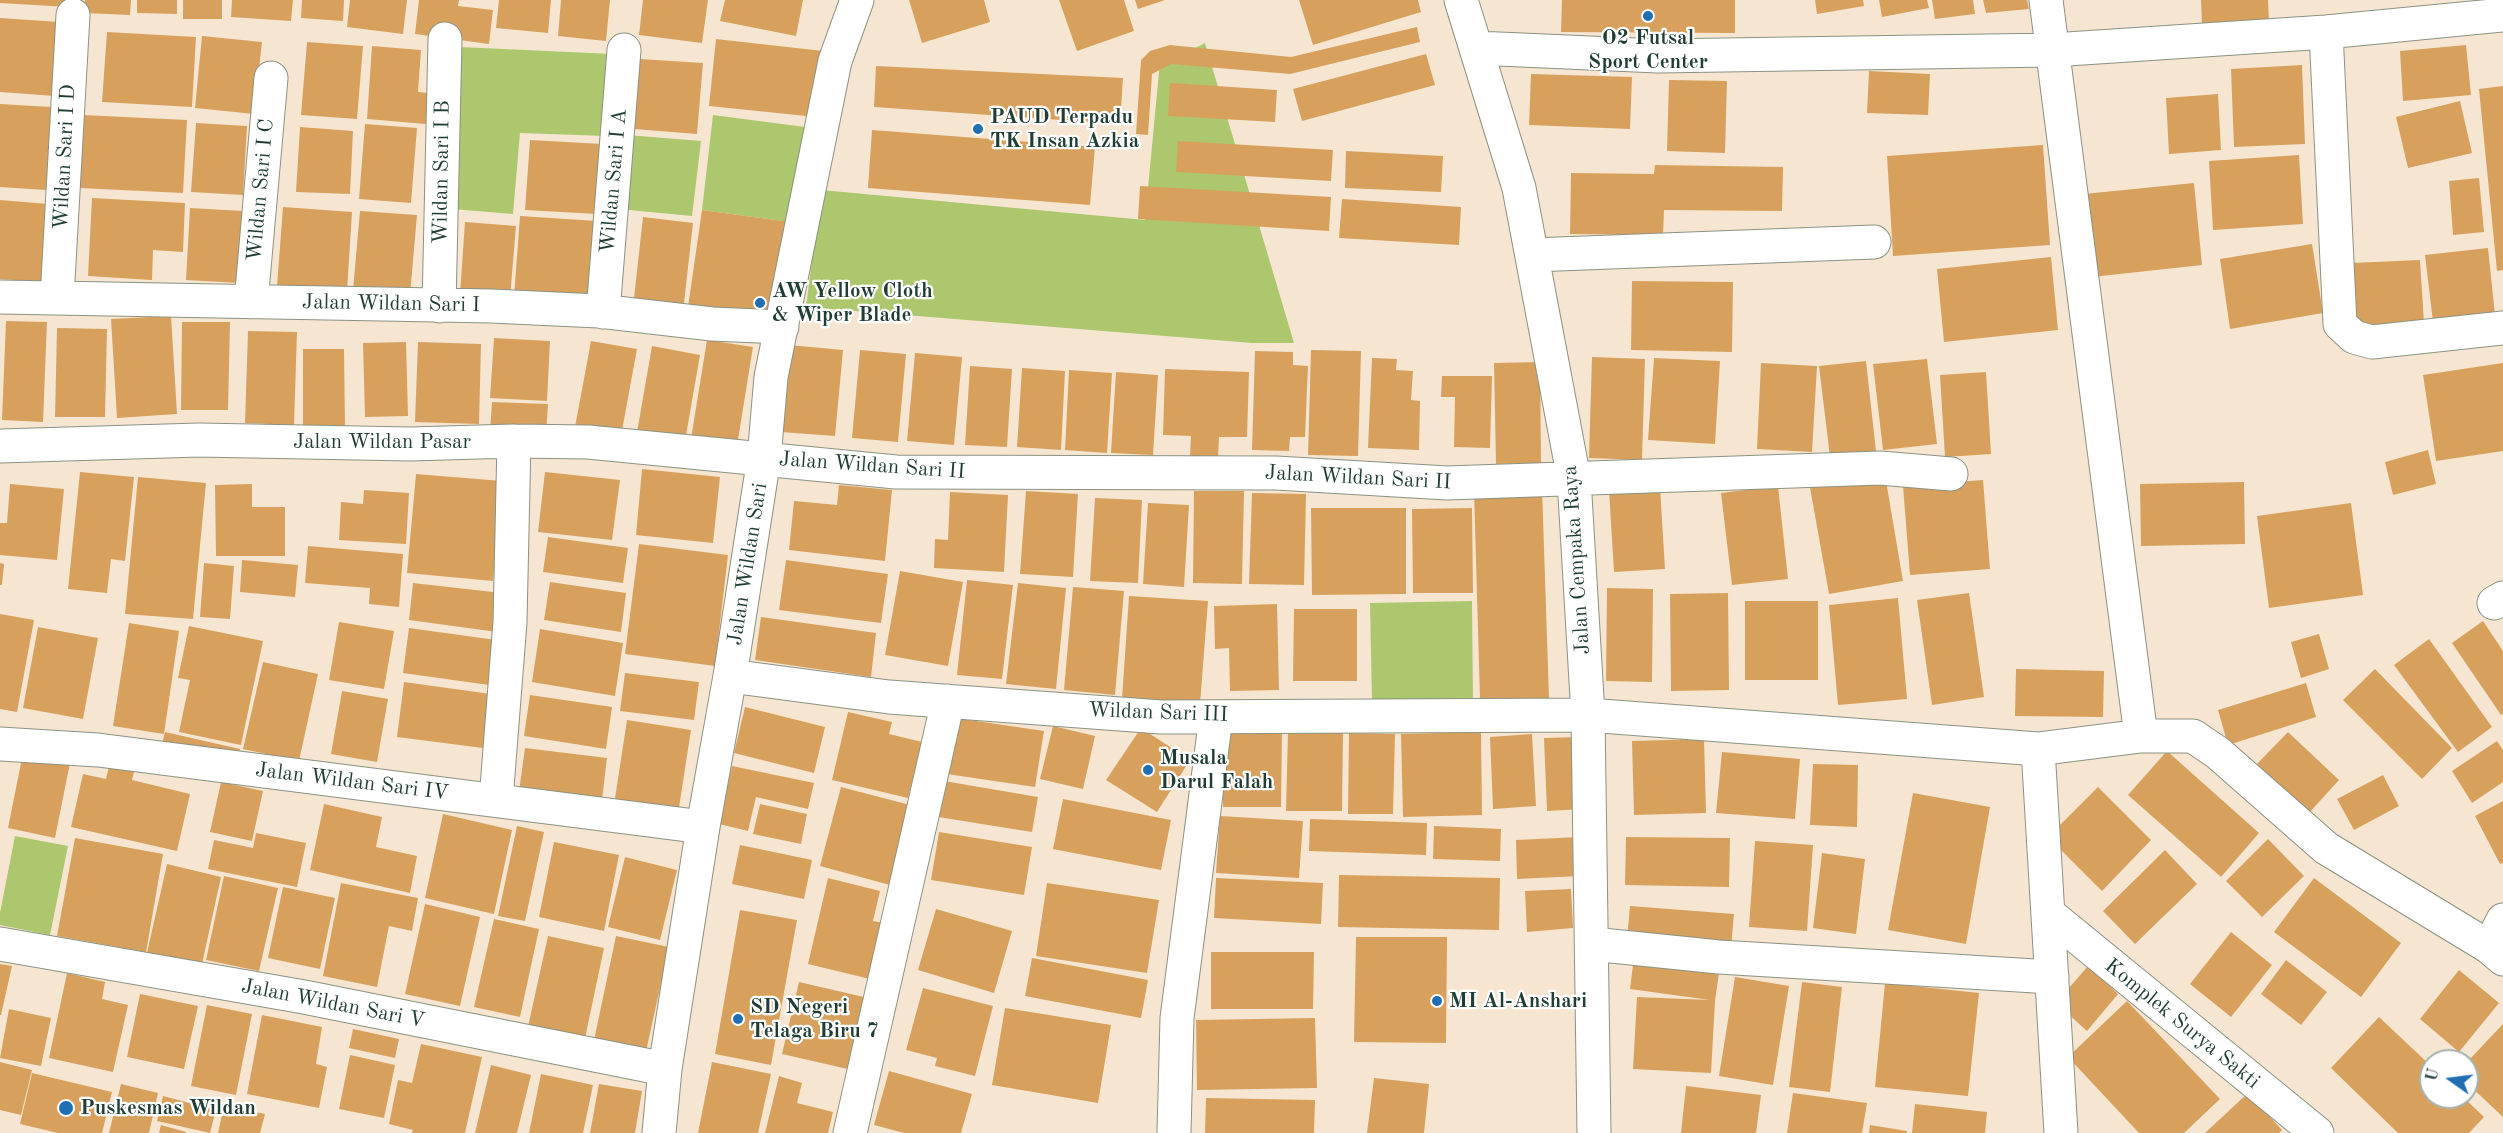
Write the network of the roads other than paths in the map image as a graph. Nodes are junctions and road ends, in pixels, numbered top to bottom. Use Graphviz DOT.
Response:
graph roads {
  1 [pos="857,0"];
  2 [pos="1461,0"];
  3 [pos="2046,0"];
  4 [pos="73,15"];
  5 [pos="2503,15"];
  6 [pos="2326,32"];
  7 [pos="445,39"];
  8 [pos="1476,48"];
  9 [pos="624,50"];
  10 [pos="2052,50"];
  11 [pos="271,78"];
  12 [pos="1874,242"];
  13 [pos="1532,255"];
  14 [pos="0,297"];
  15 [pos="57,298"];
  16 [pos="251,302"];
  17 [pos="439,306"];
  18 [pos="603,312"];
  19 [pos="782,327"];
  20 [pos="2503,328"];
  21 [pos="514,441"];
  22 [pos="0,446"];
  23 [pos="764,458"];
  24 [pos="1951,474"];
  25 [pos="1574,479"];
  26 [pos="730,676"];
  27 [pos="948,700"];
  28 [pos="1588,715"];
  29 [pos="1216,717"];
  30 [pos="2141,736"];
  31 [pos="0,744"];
  32 [pos="2038,749"];
  33 [pos="496,800"];
  34 [pos="703,827"];
  35 [pos="2049,914"];
  36 [pos="2498,942"];
  37 [pos="0,944"];
  38 [pos="1592,944"];
  39 [pos="2052,976"];
  40 [pos="665,1069"];
  41 [pos="659,1133"];
  42 [pos="850,1133"];
  43 [pos="1174,1133"];
  44 [pos="1593,1133"];
  45 [pos="2061,1133"];
  46 [pos="2317,1133"];
  1 -- 19 [label="street, Jalan Wildan Sari"];
  2 -- 8 [label="street, Jalan Cempaka Raya"];
  3 -- 10 [label="street"];
  4 -- 15 [label="street, Wildan Sari I D"];
  5 -- 6 [label="street"];
  6 -- 10 [label="street"];
  6 -- 20 [label="street"];
  7 -- 17 [label="street, Wildan Sari I B"];
  8 -- 10 [label="street"];
  8 -- 13 [label="street, Jalan Cempaka Raya"];
  9 -- 18 [label="street, Wildan Sari I A"];
  10 -- 30 [label="street"];
  11 -- 16 [label="street, Wildan Sari I C"];
  12 -- 13 [label="street"];
  13 -- 25 [label="street, Jalan Cempaka Raya"];
  14 -- 15 [label="street, Jalan Wildan Sari I"];
  15 -- 16 [label="street, Jalan Wildan Sari I"];
  16 -- 17 [label="street, Jalan Wildan Sari I"];
  17 -- 18 [label="street, Jalan Wildan Sari I"];
  18 -- 19 [label="street, Jalan Wildan Sari I"];
  19 -- 23 [label="street, Jalan Wildan Sari"];
  21 -- 22 [label="street, Jalan Wildan Pasar"];
  21 -- 23 [label="street, Jalan Wildan Pasar"];
  21 -- 33 [label="street"];
  23 -- 25 [label="street, Jalan Wildan Sari II"];
  23 -- 26 [label="street, Jalan Wildan Sari"];
  24 -- 25 [label="street, Jalan Wildan Sari II"];
  25 -- 28 [label="street, Jalan Cempaka Raya"];
  26 -- 27 [label="street, Wildan Sari III"];
  26 -- 34 [label="street, Jalan Wildan Sari"];
  27 -- 29 [label="street, Wildan Sari III"];
  27 -- 42 [label="street"];
  28 -- 29 [label="street, Wildan Sari III"];
  28 -- 32 [label="street, Wildan Sari III"];
  28 -- 38 [label="street, Jalan Cempaka Raya"];
  29 -- 43 [label="street"];
  30 -- 32 [label="street, Wildan Sari III"];
  30 -- 36 [label="street, Wildan Sari III"];
  31 -- 33 [label="street, Jalan Wildan Sari IV"];
  32 -- 35 [label="street"];
  33 -- 34 [label="street, Jalan Wildan Sari IV"];
  34 -- 40 [label="street, Jalan Wildan Sari"];
  35 -- 39 [label="street"];
  35 -- 46 [label="street, Komplek Surya Sakti"];
  37 -- 40 [label="street, Jalan Wildan Sari V"];
  38 -- 39 [label="street"];
  38 -- 44 [label="street, Jalan Cempaka Raya"];
  39 -- 45 [label="street"];
  40 -- 41 [label="street, Jalan Wildan Sari"];
}
